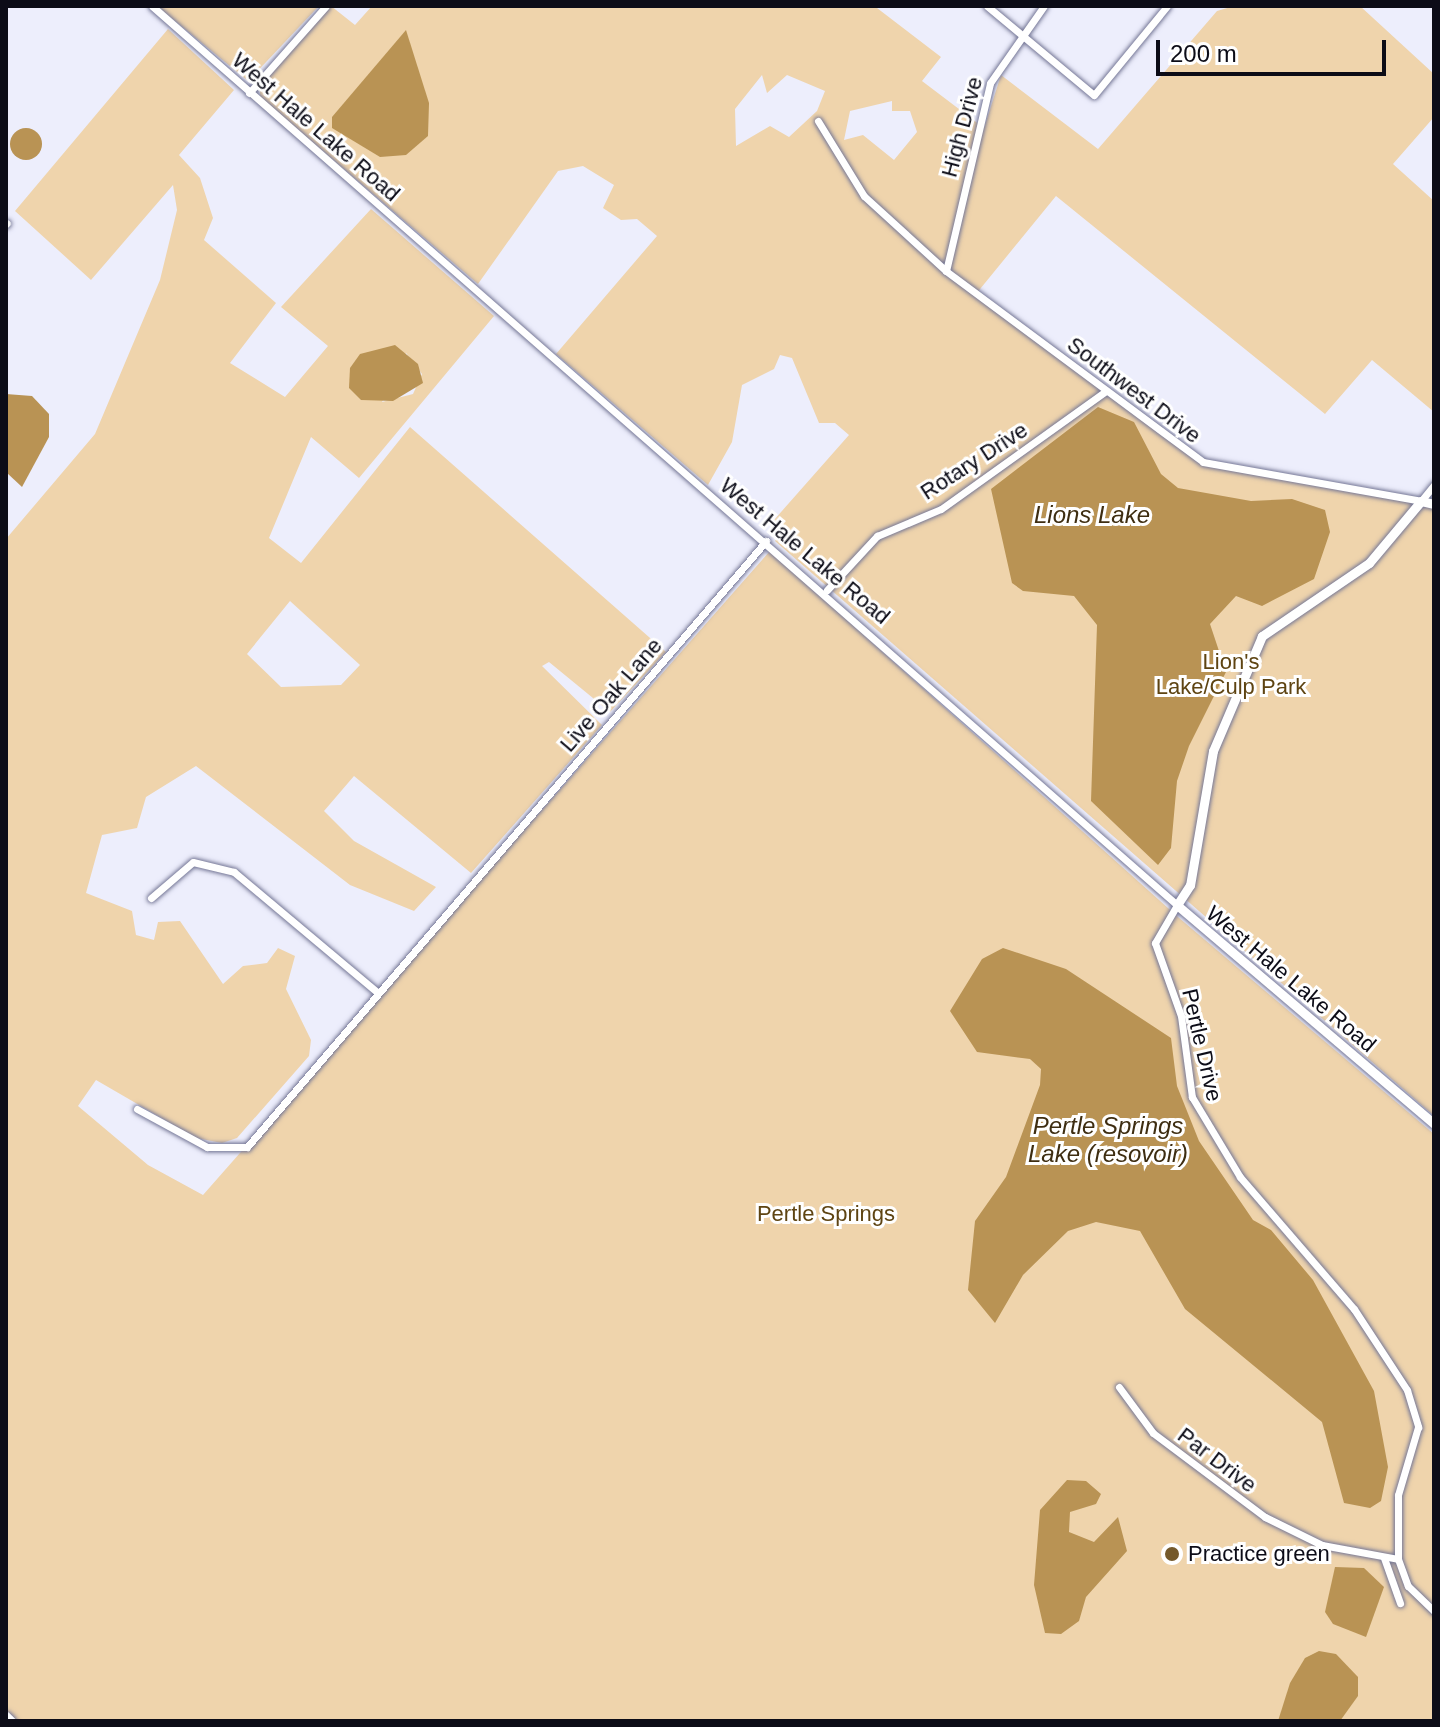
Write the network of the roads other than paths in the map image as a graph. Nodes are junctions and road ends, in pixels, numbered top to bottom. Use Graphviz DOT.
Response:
graph roads {
  1 [pos="152,6"];
  2 [pos="326,6"];
  3 [pos="987,6"];
  4 [pos="1044,6"];
  5 [pos="1167,6"];
  6 [pos="1023,37"];
  7 [pos="249,93"];
  8 [pos="818,121"];
  9 [pos="946,271"];
  10 [pos="1106,391"];
  11 [pos="1434,485"];
  12 [pos="1421,501"];
  13 [pos="1434,504"];
  14 [pos="766,541"];
  15 [pos="827,590"];
  16 [pos="151,898"];
  17 [pos="1177,905"];
  18 [pos="377,992"];
  19 [pos="137,1109"];
  20 [pos="1434,1124"];
  21 [pos="1119,1387"];
  22 [pos="1384,1558"];
  23 [pos="1398,1559"];
  24 [pos="1400,1603"];
  25 [pos="1434,1611"];
  26 [pos="6,1716"];
  27 [pos="11,1721"];
  1 -- 7 [label="street, West Hale Lake Road"];
  2 -- 7 [label="street"];
  3 -- 6 [label="street"];
  4 -- 6 [label="street, High Drive"];
  5 -- 6 [label="street"];
  6 -- 9 [label="street, High Drive"];
  7 -- 14 [label="street, West Hale Lake Road"];
  8 -- 9 [label="street, Southwest Drive"];
  9 -- 10 [label="street, Southwest Drive"];
  10 -- 12 [label="street, Southwest Drive"];
  10 -- 15 [label="street, Rotary Drive"];
  11 -- 12 [label="street"];
  12 -- 13 [label="street, Southwest Drive"];
  12 -- 17 [label="street, Pertle Drive"];
  14 -- 15 [label="street, West Hale Lake Road"];
  14 -- 18 [label="street, Live Oak Lane"];
  15 -- 17 [label="street, West Hale Lake Road"];
  16 -- 18 [label="street"];
  17 -- 20 [label="street, West Hale Lake Road"];
  17 -- 23 [label="street, Pertle Drive"];
  18 -- 19 [label="street, Live Oak Lane"];
  21 -- 22 [label="street, Par Drive"];
  22 -- 23 [label="street, Par Drive"];
  22 -- 24 [label="street"];
  23 -- 25 [label="street, Pertle Drive"];
  26 -- 27 [label="street"];
}
